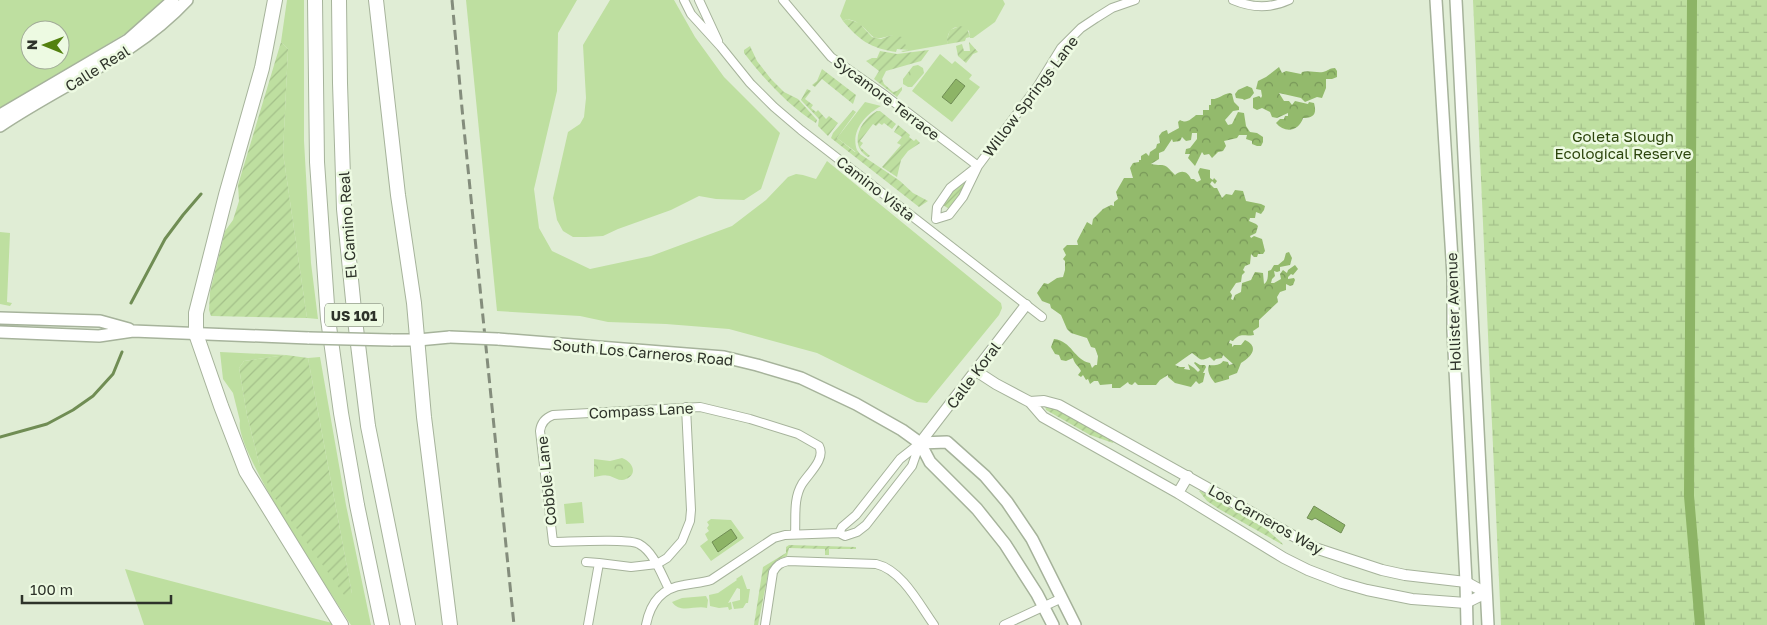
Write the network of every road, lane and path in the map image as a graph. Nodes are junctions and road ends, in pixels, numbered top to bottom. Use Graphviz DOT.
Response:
graph roads {
  1 [pos="173,0"];
  2 [pos="186,0"];
  3 [pos="275,0"];
  4 [pos="316,0"];
  5 [pos="339,0"];
  6 [pos="376,0"];
  7 [pos="684,0"];
  8 [pos="699,0"];
  9 [pos="783,0"];
  10 [pos="1135,0"];
  11 [pos="1233,0"];
  12 [pos="1289,0"];
  13 [pos="1436,0"];
  14 [pos="1456,0"];
  15 [pos="721,47"];
  16 [pos="0,115"];
  17 [pos="0,126"];
  18 [pos="978,166"];
  19 [pos="936,219"];
  20 [pos="928,228"];
  21 [pos="1026,305"];
  22 [pos="1042,317"];
  23 [pos="0,318"];
  24 [pos="133,330"];
  25 [pos="0,332"];
  26 [pos="196,334"];
  27 [pos="418,340"];
  28 [pos="976,371"];
  29 [pos="1030,402"];
  30 [pos="686,408"];
  31 [pos="544,420"];
  32 [pos="920,443"];
  33 [pos="1188,476"];
  34 [pos="1178,493"];
  35 [pos="839,533"];
  36 [pos="795,534"];
  37 [pos="586,562"];
  38 [pos="599,563"];
  39 [pos="657,564"];
  40 [pos="1466,582"];
  41 [pos="669,589"];
  42 [pos="1486,593"];
  43 [pos="1062,598"];
  44 [pos="1466,603"];
  45 [pos="1044,607"];
  46 [pos="1071,624"];
  47 [pos="341,625"];
  48 [pos="382,625"];
  49 [pos="408,625"];
  50 [pos="450,625"];
  51 [pos="588,625"];
  52 [pos="646,625"];
  53 [pos="765,625"];
  54 [pos="934,625"];
  55 [pos="1004,625"];
  56 [pos="1053,625"];
  57 [pos="1467,625"];
  58 [pos="1488,625"];
  1 -- 16 [label="main road, Calle Real"];
  2 -- 17 [label="main road, Calle Real"];
  3 -- 26 [label="highway"];
  4 -- 48 [label="highway, El Camino Real / US 101"];
  5 -- 49 [label="highway, El Camino Real / US 101"];
  6 -- 27 [label="highway"];
  7 -- 15 [label="street, Camino Vista"];
  8 -- 15 [label="street, Camino Vista"];
  9 -- 18 [label="street, Sycamore Terrace"];
  10 -- 18 [label="street, Willow Springs Lane"];
  11 -- 12 [label="street"];
  13 -- 40 [label="main road, Hollister Avenue"];
  14 -- 42 [label="main road, Hollister Avenue"];
  15 -- 20 [label="street, Camino Vista"];
  18 -- 19 [label="street, Willow Springs Lane"];
  18 -- 19 [label="street, Willow Springs Lane"];
  19 -- 20 [label="street, Willow Springs Lane"];
  20 -- 21 [label="street, Camino Vista"];
  21 -- 22 [label="street, Camino Vista"];
  21 -- 28 [label="street, Calle Koral"];
  23 -- 24 [label="main road"];
  24 -- 25 [label="main road"];
  24 -- 26 [label="main road, South Los Carneros Road"];
  26 -- 27 [label="main road, South Los Carneros Road, bridge"];
  26 -- 47 [label="highway"];
  27 -- 32 [label="main road, South Los Carneros Road, bridge"];
  27 -- 50 [label="highway"];
  28 -- 29 [label="street, Los Carneros Way"];
  28 -- 32 [label="street, Calle Koral"];
  29 -- 33 [label="street, Los Carneros Way"];
  29 -- 34 [label="street, Los Carneros Way"];
  30 -- 31 [label="street, Compass Lane"];
  30 -- 36 [label="street, Compass Lane"];
  30 -- 39 [label="street"];
  31 -- 39 [label="street, Cobble Lane"];
  32 -- 35 [label="street, Calle Koral"];
  32 -- 35 [label="street, Calle Koral"];
  32 -- 43 [label="main road"];
  32 -- 45 [label="main road, South Los Carneros Road"];
  33 -- 34 [label="street"];
  33 -- 40 [label="street, Los Carneros Way"];
  34 -- 44 [label="street, Los Carneros Way"];
  35 -- 36 [label="street, Calle Koral"];
  36 -- 41 [label="street, Calle Koral"];
  37 -- 38 [label="street"];
  38 -- 39 [label="street"];
  38 -- 51 [label="street"];
  39 -- 41 [label="street"];
  40 -- 42 [label="street, Los Carneros Way"];
  40 -- 44 [label="main road, Hollister Avenue"];
  41 -- 52 [label="street"];
  42 -- 44 [label="street"];
  42 -- 58 [label="main road, Hollister Avenue"];
  43 -- 45 [label="street"];
  43 -- 46 [label="main road"];
  44 -- 57 [label="main road, Hollister Avenue"];
  45 -- 55 [label="street"];
  45 -- 56 [label="main road, South Los Carneros Road"];
  53 -- 54 [label="street"];
}
